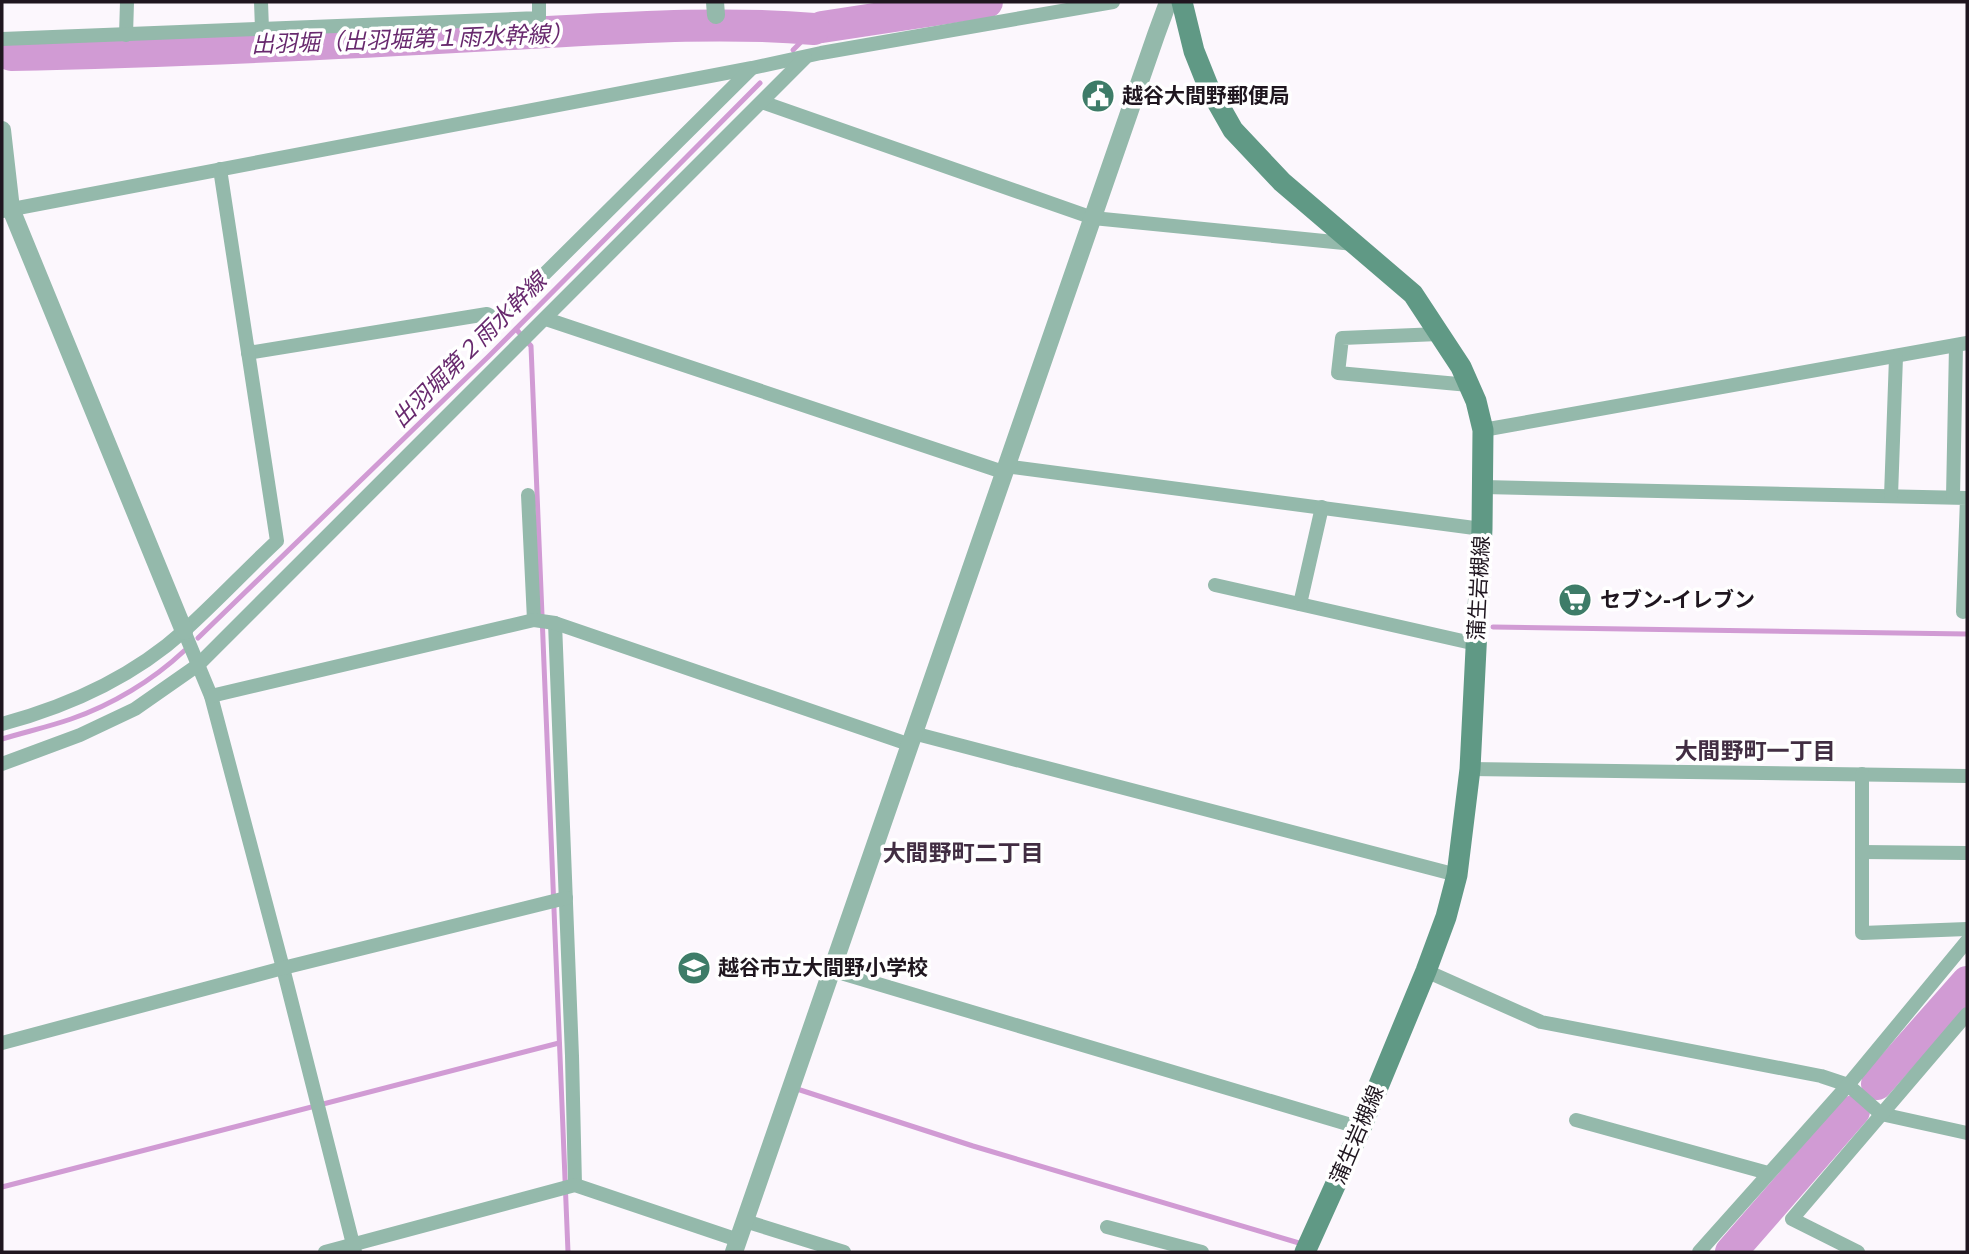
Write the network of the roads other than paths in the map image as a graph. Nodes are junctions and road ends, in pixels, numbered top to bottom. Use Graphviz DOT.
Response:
graph roads {
  1 [pos="127,2"];
  2 [pos="261,2"];
  3 [pos="539,2"];
  4 [pos="1113,2"];
  5 [pos="1171,2"];
  6 [pos="1182,2"];
  7 [pos="262,29"];
  8 [pos="126,35"];
  9 [pos="2,39"];
  10 [pos="806,57"];
  11 [pos="751,68"];
  12 [pos="762,102"];
  13 [pos="2,130"];
  14 [pos="220,169"];
  15 [pos="6,210"];
  16 [pos="1093,218"];
  17 [pos="1356,244"];
  18 [pos="545,319"];
  19 [pos="1440,334"];
  20 [pos="1962,344"];
  21 [pos="248,353"];
  22 [pos="1896,357"];
  23 [pos="1469,385"];
  24 [pos="1483,430"];
  25 [pos="1004,469"];
  26 [pos="1484,487"];
  27 [pos="528,495"];
  28 [pos="1891,496"];
  29 [pos="1953,497"];
  30 [pos="1322,507"];
  31 [pos="1482,529"];
  32 [pos="1215,585"];
  33 [pos="1300,604"];
  34 [pos="1963,612"];
  35 [pos="534,620"];
  36 [pos="555,623"];
  37 [pos="184,631"];
  38 [pos="1476,644"];
  39 [pos="198,665"];
  40 [pos="211,696"];
  41 [pos="2,724"];
  42 [pos="911,738"];
  43 [pos="2,764"];
  44 [pos="1470,769"];
  45 [pos="1862,774"];
  46 [pos="1967,776"];
  47 [pos="1862,852"];
  48 [pos="1967,853"];
  49 [pos="1457,875"];
  50 [pos="566,898"];
  51 [pos="1967,929"];
  52 [pos="1967,941"];
  53 [pos="283,968"];
  54 [pos="831,970"];
  55 [pos="1426,971"];
  56 [pos="1967,1014"];
  57 [pos="2,1043"];
  58 [pos="1849,1085"];
  59 [pos="1881,1114"];
  60 [pos="1576,1120"];
  61 [pos="1361,1128"];
  62 [pos="1967,1133"];
  63 [pos="1768,1173"];
  64 [pos="575,1185"];
  65 [pos="745,1221"];
  66 [pos="1107,1227"];
  67 [pos="736,1246"];
  68 [pos="1834,1247"];
  69 [pos="354,1249"];
  70 [pos="325,1252"];
  71 [pos="844,1252"];
  72 [pos="1202,1252"];
  73 [pos="1305,1252"];
  74 [pos="1699,1252"];
  75 [pos="1858,1252"];
  1 -- 8 [label="street"];
  2 -- 7 [label="street"];
  3 -- 7 [label="street"];
  4 -- 10 [label="street"];
  5 -- 16 [label="street"];
  6 -- 17 [label="main road, 蒲生岩槻線"];
  7 -- 8 [label="street"];
  8 -- 9 [label="street"];
  10 -- 11 [label="street"];
  10 -- 12 [label="street"];
  11 -- 14 [label="street"];
  11 -- 21 [label="street"];
  12 -- 16 [label="street"];
  12 -- 18 [label="street"];
  13 -- 15 [label="street"];
  14 -- 15 [label="street"];
  14 -- 21 [label="street"];
  15 -- 37 [label="street"];
  16 -- 17 [label="street"];
  16 -- 25 [label="street"];
  17 -- 19 [label="main road, 蒲生岩槻線"];
  18 -- 25 [label="street"];
  18 -- 39 [label="street"];
  19 -- 23 [label="main road, 蒲生岩槻線"];
  19 -- 23 [label="street"];
  20 -- 22 [label="street"];
  20 -- 29 [label="street"];
  21 -- 37 [label="street"];
  22 -- 24 [label="street"];
  22 -- 28 [label="street"];
  23 -- 24 [label="main road, 蒲生岩槻線"];
  24 -- 26 [label="main road, 蒲生岩槻線"];
  25 -- 30 [label="street"];
  25 -- 42 [label="street"];
  26 -- 28 [label="street"];
  26 -- 31 [label="main road, 蒲生岩槻線"];
  27 -- 35 [label="street"];
  28 -- 29 [label="street"];
  29 -- 34 [label="street"];
  30 -- 31 [label="street"];
  30 -- 33 [label="street"];
  31 -- 38 [label="main road, 蒲生岩槻線"];
  32 -- 33 [label="street"];
  33 -- 38 [label="street"];
  35 -- 36 [label="street"];
  35 -- 40 [label="street"];
  36 -- 42 [label="street"];
  36 -- 50 [label="street"];
  37 -- 39 [label="street"];
  37 -- 41 [label="street"];
  38 -- 44 [label="main road, 蒲生岩槻線"];
  39 -- 40 [label="street"];
  39 -- 43 [label="street"];
  40 -- 53 [label="street"];
  42 -- 49 [label="street"];
  42 -- 54 [label="street"];
  44 -- 45 [label="street"];
  44 -- 49 [label="main road, 蒲生岩槻線"];
  45 -- 46 [label="street"];
  45 -- 47 [label="street"];
  47 -- 48 [label="street"];
  47 -- 51 [label="street"];
  49 -- 55 [label="main road, 蒲生岩槻線"];
  50 -- 53 [label="street"];
  50 -- 64 [label="street"];
  52 -- 58 [label="street"];
  53 -- 57 [label="street"];
  53 -- 69 [label="street"];
  54 -- 61 [label="street"];
  54 -- 65 [label="street"];
  55 -- 58 [label="street"];
  55 -- 61 [label="main road, 蒲生岩槻線"];
  56 -- 59 [label="street"];
  58 -- 59 [label="street"];
  58 -- 63 [label="street"];
  59 -- 62 [label="street"];
  59 -- 68 [label="street"];
  60 -- 63 [label="street"];
  61 -- 73 [label="main road, 蒲生岩槻線"];
  63 -- 74 [label="street"];
  64 -- 67 [label="street"];
  64 -- 69 [label="street"];
  65 -- 67 [label="street"];
  65 -- 71 [label="street"];
  66 -- 72 [label="street"];
  68 -- 75 [label="street"];
  69 -- 70 [label="street"];
}
